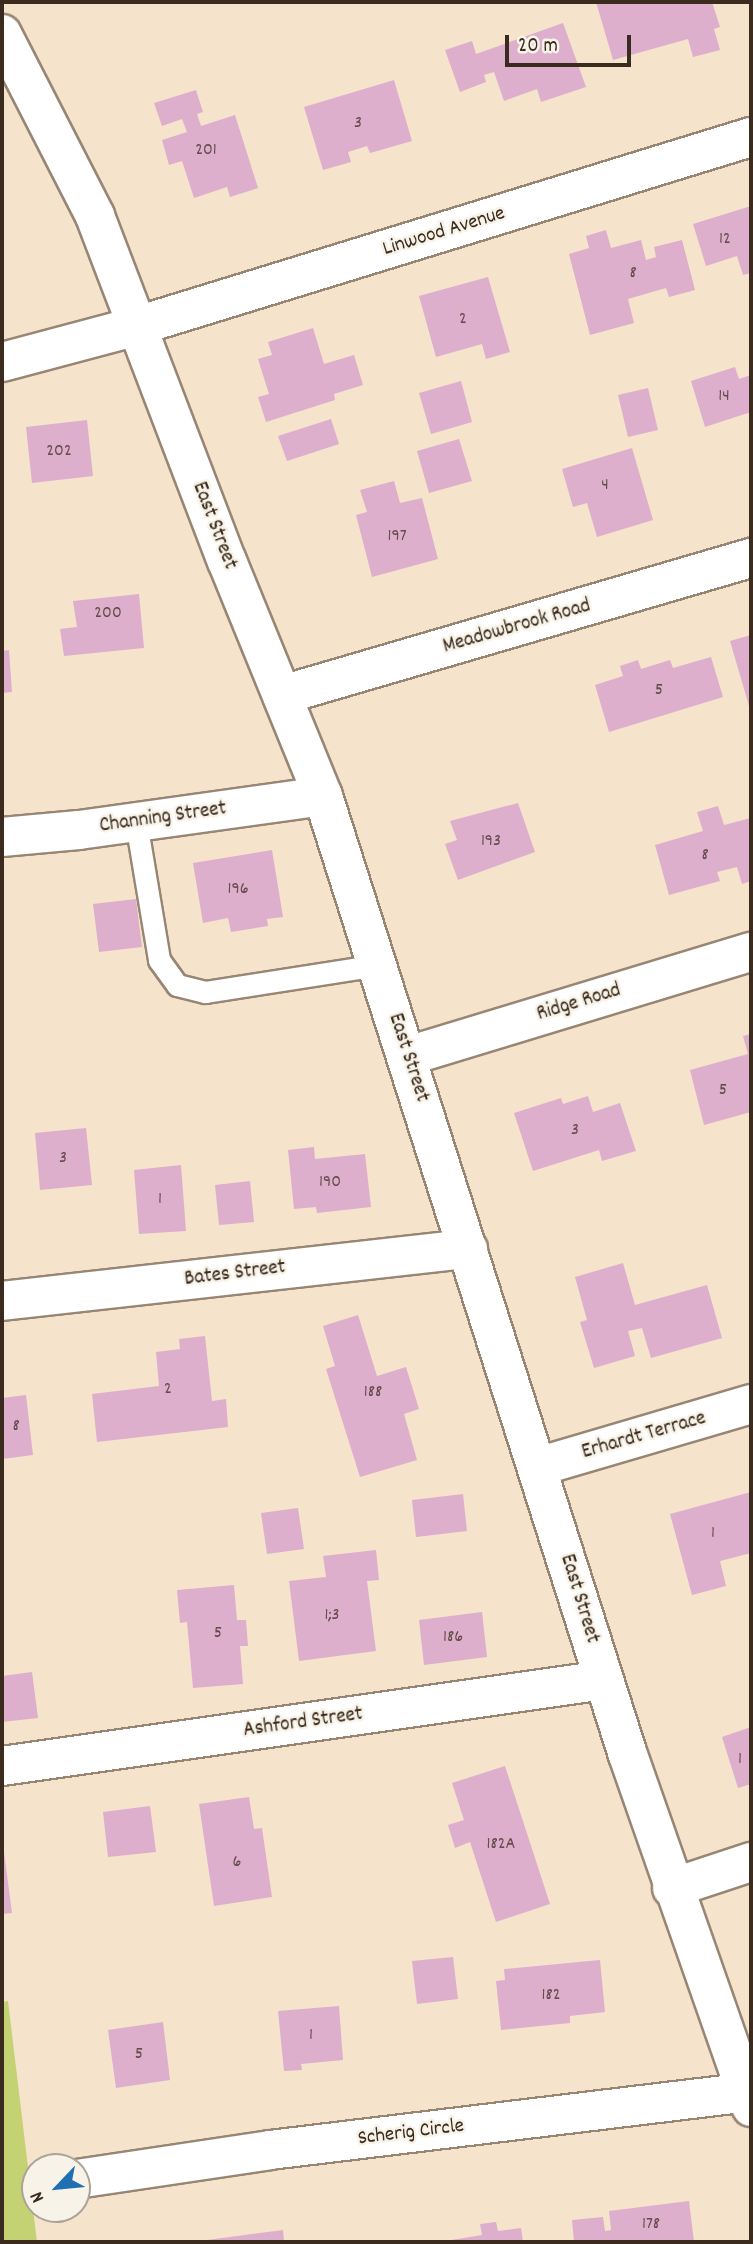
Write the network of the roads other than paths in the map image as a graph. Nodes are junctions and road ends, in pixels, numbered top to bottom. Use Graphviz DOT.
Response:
graph roads {
  1 [pos="2,34"];
  2 [pos="751,137"];
  3 [pos="137,326"];
  4 [pos="2,362"];
  5 [pos="751,558"];
  6 [pos="282,695"];
  7 [pos="323,796"];
  8 [pos="136,822"];
  9 [pos="2,837"];
  10 [pos="751,952"];
  11 [pos="378,965"];
  12 [pos="408,1056"];
  13 [pos="468,1249"];
  14 [pos="2,1301"];
  15 [pos="751,1404"];
  16 [pos="537,1467"];
  17 [pos="604,1680"];
  18 [pos="2,1766"];
  19 [pos="751,1862"];
  20 [pos="672,1888"];
  21 [pos="748,2099"];
  22 [pos="91,2177"];
  1 -- 3 [label="street, East Street"];
  2 -- 3 [label="street, Linwood Avenue"];
  3 -- 4 [label="street, Linwood Avenue"];
  3 -- 6 [label="street, East Street"];
  5 -- 6 [label="street, Meadowbrook Road"];
  6 -- 7 [label="street, East Street"];
  7 -- 8 [label="street, Channing Street"];
  7 -- 11 [label="street, East Street"];
  8 -- 9 [label="street, Channing Street"];
  8 -- 11 [label="lane"];
  10 -- 12 [label="street, Ridge Road"];
  11 -- 12 [label="street, East Street"];
  12 -- 13 [label="street, East Street"];
  13 -- 14 [label="street, Bates Street"];
  13 -- 16 [label="street, East Street"];
  15 -- 16 [label="street, Erhardt Terrace"];
  16 -- 17 [label="street, East Street"];
  17 -- 18 [label="street, Ashford Street"];
  17 -- 20 [label="street, East Street"];
  19 -- 20 [label="street"];
  20 -- 21 [label="street, East Street"];
  21 -- 22 [label="street, Scherig Circle"];
}
